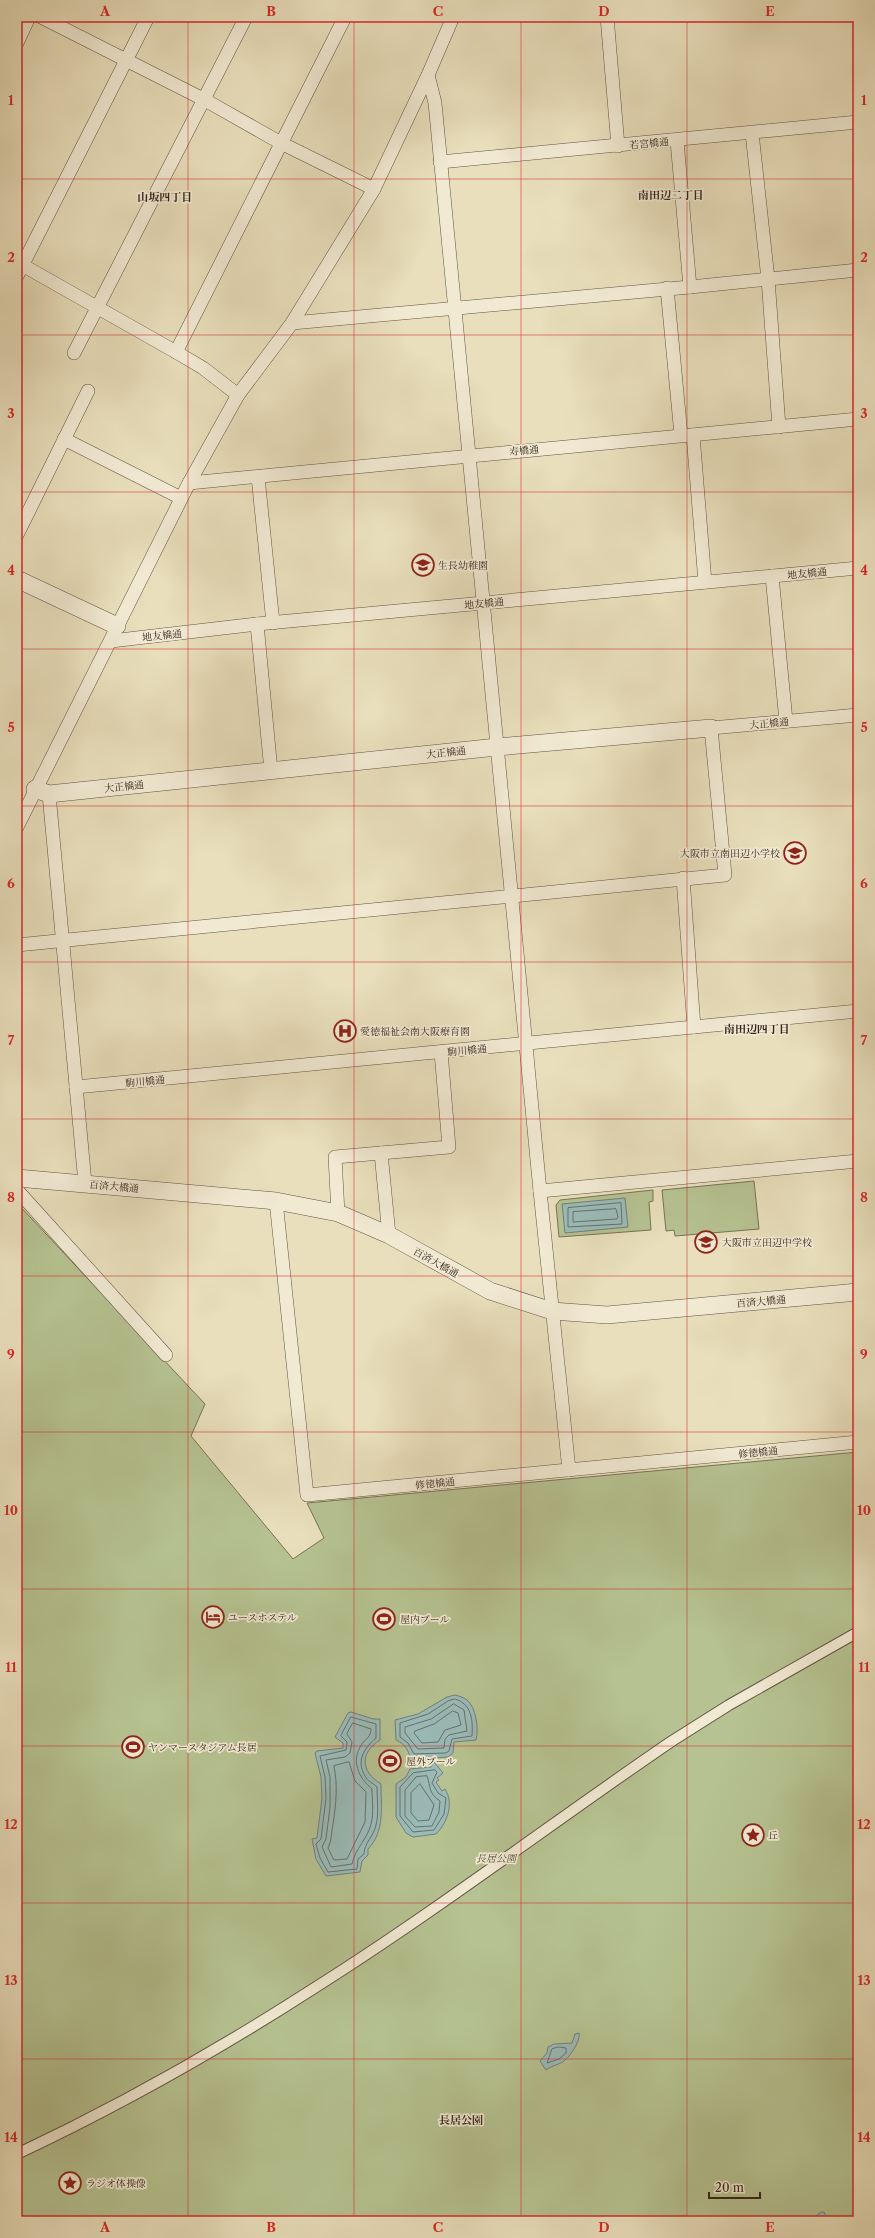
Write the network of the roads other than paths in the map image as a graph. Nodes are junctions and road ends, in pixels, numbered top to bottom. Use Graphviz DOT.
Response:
graph roads {
  1 [pos="29,17"];
  2 [pos="41,17"];
  3 [pos="148,17"];
  4 [pos="246,17"];
  5 [pos="345,17"];
  6 [pos="453,17"];
  7 [pos="606,17"];
  8 [pos="17,43"];
  9 [pos="126,60"];
  10 [pos="428,75"];
  11 [pos="204,100"];
  12 [pos="858,122"];
  13 [pos="752,133"];
  14 [pos="677,141"];
  15 [pos="281,143"];
  16 [pos="618,146"];
  17 [pos="440,162"];
  18 [pos="374,189"];
  19 [pos="19,268"];
  20 [pos="858,270"];
  21 [pos="768,279"];
  22 [pos="690,287"];
  23 [pos="667,288"];
  24 [pos="98,307"];
  25 [pos="455,308"];
  26 [pos="292,323"];
  27 [pos="176,352"];
  28 [pos="74,353"];
  29 [pos="88,391"];
  30 [pos="238,396"];
  31 [pos="858,419"];
  32 [pos="779,427"];
  33 [pos="687,435"];
  34 [pos="64,439"];
  35 [pos="469,456"];
  36 [pos="258,477"];
  37 [pos="189,483"];
  38 [pos="181,498"];
  39 [pos="17,535"];
  40 [pos="858,568"];
  41 [pos="772,576"];
  42 [pos="17,579"];
  43 [pos="705,582"];
  44 [pos="483,603"];
  45 [pos="273,623"];
  46 [pos="257,624"];
  47 [pos="114,633"];
  48 [pos="858,714"];
  49 [pos="786,721"];
  50 [pos="711,728"];
  51 [pos="497,747"];
  52 [pos="271,770"];
  53 [pos="42,792"];
  54 [pos="17,827"];
  55 [pos="683,878"];
  56 [pos="512,897"];
  57 [pos="63,940"];
  58 [pos="17,945"];
  59 [pos="858,1011"];
  60 [pos="694,1027"];
  61 [pos="526,1044"];
  62 [pos="441,1052"];
  63 [pos="76,1087"];
  64 [pos="381,1153"];
  65 [pos="858,1161"];
  66 [pos="17,1178"];
  67 [pos="85,1183"];
  68 [pos="17,1190"];
  69 [pos="540,1191"];
  70 [pos="276,1201"];
  71 [pos="338,1213"];
  72 [pos="389,1235"];
  73 [pos="858,1292"];
  74 [pos="552,1311"];
  75 [pos="166,1355"];
  76 [pos="858,1442"];
  77 [pos="569,1470"];
  78 [pos="858,1632"];
  79 [pos="17,2154"];
  1 -- 8 [label="street"];
  2 -- 9 [label="street"];
  3 -- 9 [label="street"];
  4 -- 11 [label="street"];
  5 -- 15 [label="street"];
  6 -- 10 [label="street"];
  7 -- 16 [label="street"];
  9 -- 11 [label="street"];
  9 -- 19 [label="street"];
  10 -- 17 [label="street"];
  10 -- 18 [label="street"];
  11 -- 15 [label="street"];
  11 -- 24 [label="street"];
  12 -- 13 [label="street, 若宮橋通"];
  13 -- 14 [label="street, 若宮橋通"];
  13 -- 21 [label="street"];
  14 -- 16 [label="street, 若宮橋通"];
  14 -- 22 [label="street"];
  15 -- 18 [label="street"];
  15 -- 27 [label="street"];
  16 -- 17 [label="street, 若宮橋通"];
  17 -- 25 [label="street"];
  18 -- 26 [label="street"];
  19 -- 24 [label="street"];
  20 -- 21 [label="street"];
  21 -- 22 [label="street"];
  21 -- 32 [label="street"];
  22 -- 23 [label="street"];
  23 -- 25 [label="street"];
  23 -- 33 [label="street"];
  24 -- 27 [label="street"];
  24 -- 28 [label="street"];
  25 -- 26 [label="street"];
  25 -- 35 [label="street"];
  26 -- 30 [label="street"];
  27 -- 30 [label="street"];
  29 -- 34 [label="street"];
  30 -- 37 [label="street"];
  31 -- 32 [label="street, 寿橋通"];
  32 -- 33 [label="street, 寿橋通"];
  33 -- 35 [label="street, 寿橋通"];
  33 -- 43 [label="street"];
  34 -- 38 [label="street"];
  34 -- 39 [label="street"];
  35 -- 36 [label="street, 寿橋通"];
  35 -- 44 [label="street"];
  36 -- 37 [label="street, 寿橋通"];
  36 -- 45 [label="street"];
  37 -- 38 [label="street"];
  38 -- 47 [label="street"];
  40 -- 41 [label="street, 地友橋通"];
  41 -- 43 [label="street, 地友橋通"];
  41 -- 49 [label="street"];
  42 -- 47 [label="street"];
  43 -- 44 [label="street, 地友橋通"];
  44 -- 45 [label="street, 地友橋通"];
  44 -- 51 [label="street"];
  45 -- 46 [label="street, 地友橋通"];
  46 -- 47 [label="street, 地友橋通"];
  46 -- 52 [label="street"];
  47 -- 53 [label="street"];
  48 -- 49 [label="street, 大正橋通"];
  49 -- 50 [label="street, 大正橋通"];
  50 -- 51 [label="street, 大正橋通"];
  50 -- 55 [label="street"];
  51 -- 52 [label="street, 大正橋通"];
  51 -- 56 [label="street"];
  52 -- 53 [label="street, 大正橋通"];
  53 -- 54 [label="street"];
  53 -- 57 [label="street"];
  55 -- 56 [label="street"];
  55 -- 60 [label="street"];
  56 -- 57 [label="street"];
  56 -- 61 [label="street"];
  57 -- 58 [label="street"];
  57 -- 63 [label="street"];
  59 -- 60 [label="street, 駒川橋通"];
  60 -- 61 [label="street, 駒川橋通"];
  61 -- 62 [label="street, 駒川橋通"];
  61 -- 69 [label="street"];
  62 -- 63 [label="street, 駒川橋通"];
  62 -- 64 [label="street"];
  63 -- 67 [label="street"];
  64 -- 71 [label="street"];
  64 -- 72 [label="street"];
  65 -- 69 [label="street"];
  66 -- 67 [label="street, 百済大橋通"];
  67 -- 70 [label="street, 百済大橋通"];
  68 -- 75 [label="street"];
  69 -- 74 [label="street"];
  70 -- 71 [label="street, 百済大橋通"];
  70 -- 77 [label="street, 修徳橋通"];
  71 -- 72 [label="street, 百済大橋通"];
  72 -- 74 [label="street, 百済大橋通"];
  73 -- 74 [label="street, 百済大橋通"];
  74 -- 77 [label="street"];
  76 -- 77 [label="street, 修徳橋通"];
  78 -- 79 [label="street"];
}
